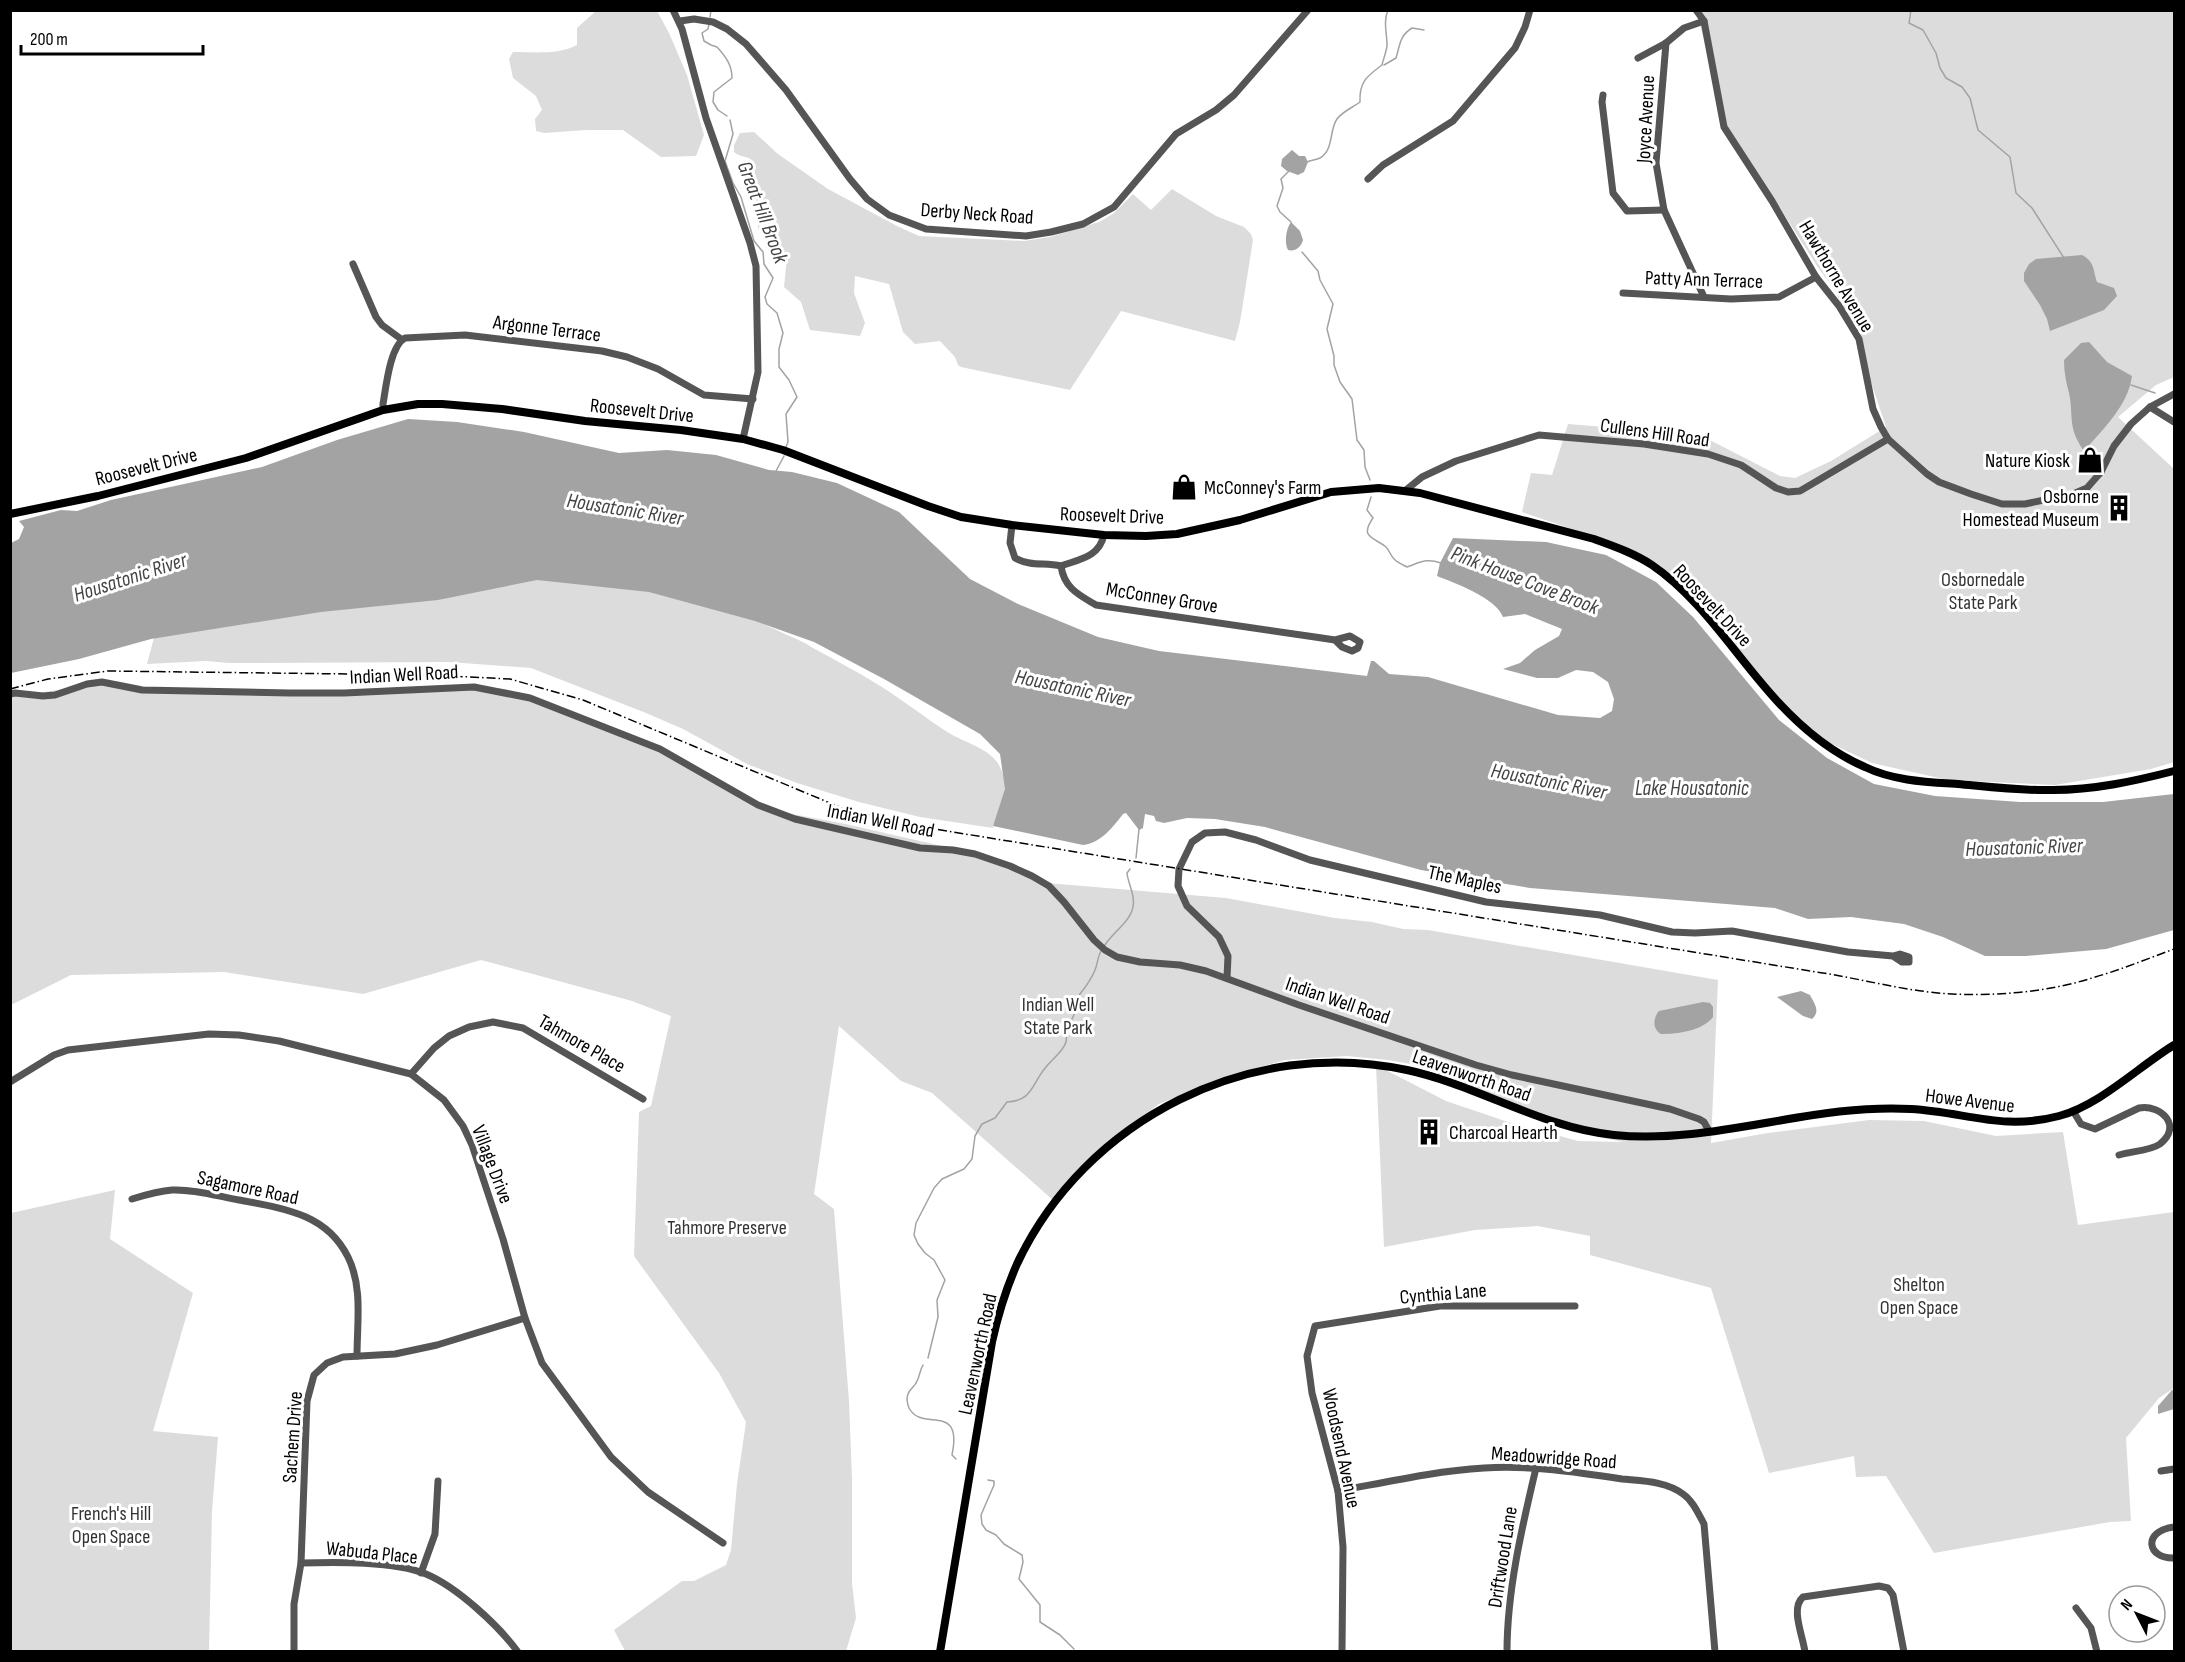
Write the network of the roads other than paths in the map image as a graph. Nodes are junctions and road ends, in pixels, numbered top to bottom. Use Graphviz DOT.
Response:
graph roads {
  1 [pos="674,10"];
  2 [pos="1308,10"];
  3 [pos="1530,10"];
  4 [pos="1696,10"];
  5 [pos="680,21"];
  6 [pos="1704,21"];
  7 [pos="1666,43"];
  8 [pos="1638,58"];
  9 [pos="1603,95"];
  10 [pos="1368,179"];
  11 [pos="1664,210"];
  12 [pos="353,264"];
  13 [pos="1815,277"];
  14 [pos="1623,293"];
  15 [pos="1704,297"];
  16 [pos="402,339"];
  17 [pos="2175,394"];
  18 [pos="753,399"];
  19 [pos="2150,407"];
  20 [pos="383,410"];
  21 [pos="2175,422"];
  22 [pos="743,439"];
  23 [pos="1888,439"];
  24 [pos="1406,490"];
  25 [pos="10,514"];
  26 [pos="1012,525"];
  27 [pos="1104,535"];
  28 [pos="1061,566"];
  29 [pos="1335,640"];
  30 [pos="10,694"];
  31 [pos="2175,771"];
  32 [pos="1893,956"];
  33 [pos="1227,978"];
  34 [pos="2175,1045"];
  35 [pos="411,1074"];
  36 [pos="10,1082"];
  37 [pos="643,1099"];
  38 [pos="1847,1110"];
  39 [pos="2073,1111"];
  40 [pos="1708,1131"];
  41 [pos="2120,1155"];
  42 [pos="132,1199"];
  43 [pos="1575,1306"];
  44 [pos="525,1318"];
  45 [pos="1315,1326"];
  46 [pos="357,1356"];
  47 [pos="1536,1468"];
  48 [pos="2175,1469"];
  49 [pos="2161,1471"];
  50 [pos="438,1481"];
  51 [pos="1338,1491"];
  52 [pos="2175,1527"];
  53 [pos="723,1543"];
  54 [pos="2175,1558"];
  55 [pos="301,1563"];
  56 [pos="421,1573"];
  57 [pos="2076,1608"];
  58 [pos="294,1652"];
  59 [pos="518,1652"];
  60 [pos="940,1652"];
  61 [pos="1342,1652"];
  62 [pos="1507,1652"];
  63 [pos="1715,1652"];
  64 [pos="1805,1652"];
  65 [pos="1904,1652"];
  66 [pos="2097,1652"];
  1 -- 5 [label="street"];
  2 -- 5 [label="street, Derby Neck Road"];
  3 -- 10 [label="street"];
  4 -- 6 [label="street, Hawthorne Avenue"];
  5 -- 18 [label="street"];
  6 -- 7 [label="street"];
  6 -- 13 [label="street, Hawthorne Avenue"];
  7 -- 8 [label="street"];
  7 -- 11 [label="street, Joyce Avenue"];
  9 -- 11 [label="street"];
  11 -- 15 [label="street, Joyce Avenue"];
  12 -- 16 [label="street"];
  13 -- 15 [label="street, Patty Ann Terrace"];
  13 -- 23 [label="street, Hawthorne Avenue"];
  14 -- 15 [label="street, Patty Ann Terrace"];
  16 -- 18 [label="street, Argonne Terrace"];
  16 -- 20 [label="street"];
  17 -- 19 [label="street, Hawthorne Avenue"];
  18 -- 22 [label="street"];
  19 -- 21 [label="street"];
  19 -- 23 [label="street, Hawthorne Avenue"];
  20 -- 22 [label="main road, Roosevelt Drive"];
  20 -- 25 [label="main road, Roosevelt Drive"];
  22 -- 26 [label="main road, Roosevelt Drive"];
  23 -- 24 [label="street, Cullens Hill Road"];
  24 -- 27 [label="main road, Roosevelt Drive"];
  24 -- 31 [label="main road, Roosevelt Drive"];
  26 -- 27 [label="main road, Roosevelt Drive"];
  26 -- 28 [label="street"];
  27 -- 28 [label="street, McConney Grove"];
  28 -- 29 [label="street, McConney Grove"];
  30 -- 33 [label="street, Indian Well Road"];
  32 -- 33 [label="street, The Maples"];
  33 -- 40 [label="street, Indian Well Road"];
  34 -- 39 [label="main road, Howe Avenue"];
  35 -- 36 [label="street, Village Drive"];
  35 -- 37 [label="street, Tahmore Place"];
  35 -- 44 [label="street, Village Drive"];
  38 -- 39 [label="main road, Howe Avenue"];
  38 -- 40 [label="main road, Leavenworth Road"];
  39 -- 41 [label="street"];
  40 -- 60 [label="main road, Leavenworth Road"];
  42 -- 46 [label="street, Sagamore Road"];
  43 -- 45 [label="street, Cynthia Lane"];
  44 -- 46 [label="street, Sachem Drive"];
  44 -- 53 [label="street, Village Drive"];
  45 -- 51 [label="street, Woodsend Avenue"];
  46 -- 55 [label="street, Sachem Drive"];
  47 -- 51 [label="street, Meadowridge Road"];
  47 -- 62 [label="street, Driftwood Lane"];
  47 -- 63 [label="street, Meadowridge Road"];
  48 -- 49 [label="street"];
  50 -- 56 [label="street"];
  51 -- 61 [label="street, Woodsend Avenue"];
  52 -- 54 [label="street"];
  55 -- 56 [label="street, Wabuda Place"];
  55 -- 58 [label="street, Sachem Drive"];
  56 -- 59 [label="street, Wabuda Place"];
  57 -- 66 [label="street"];
  64 -- 65 [label="street"];
}
